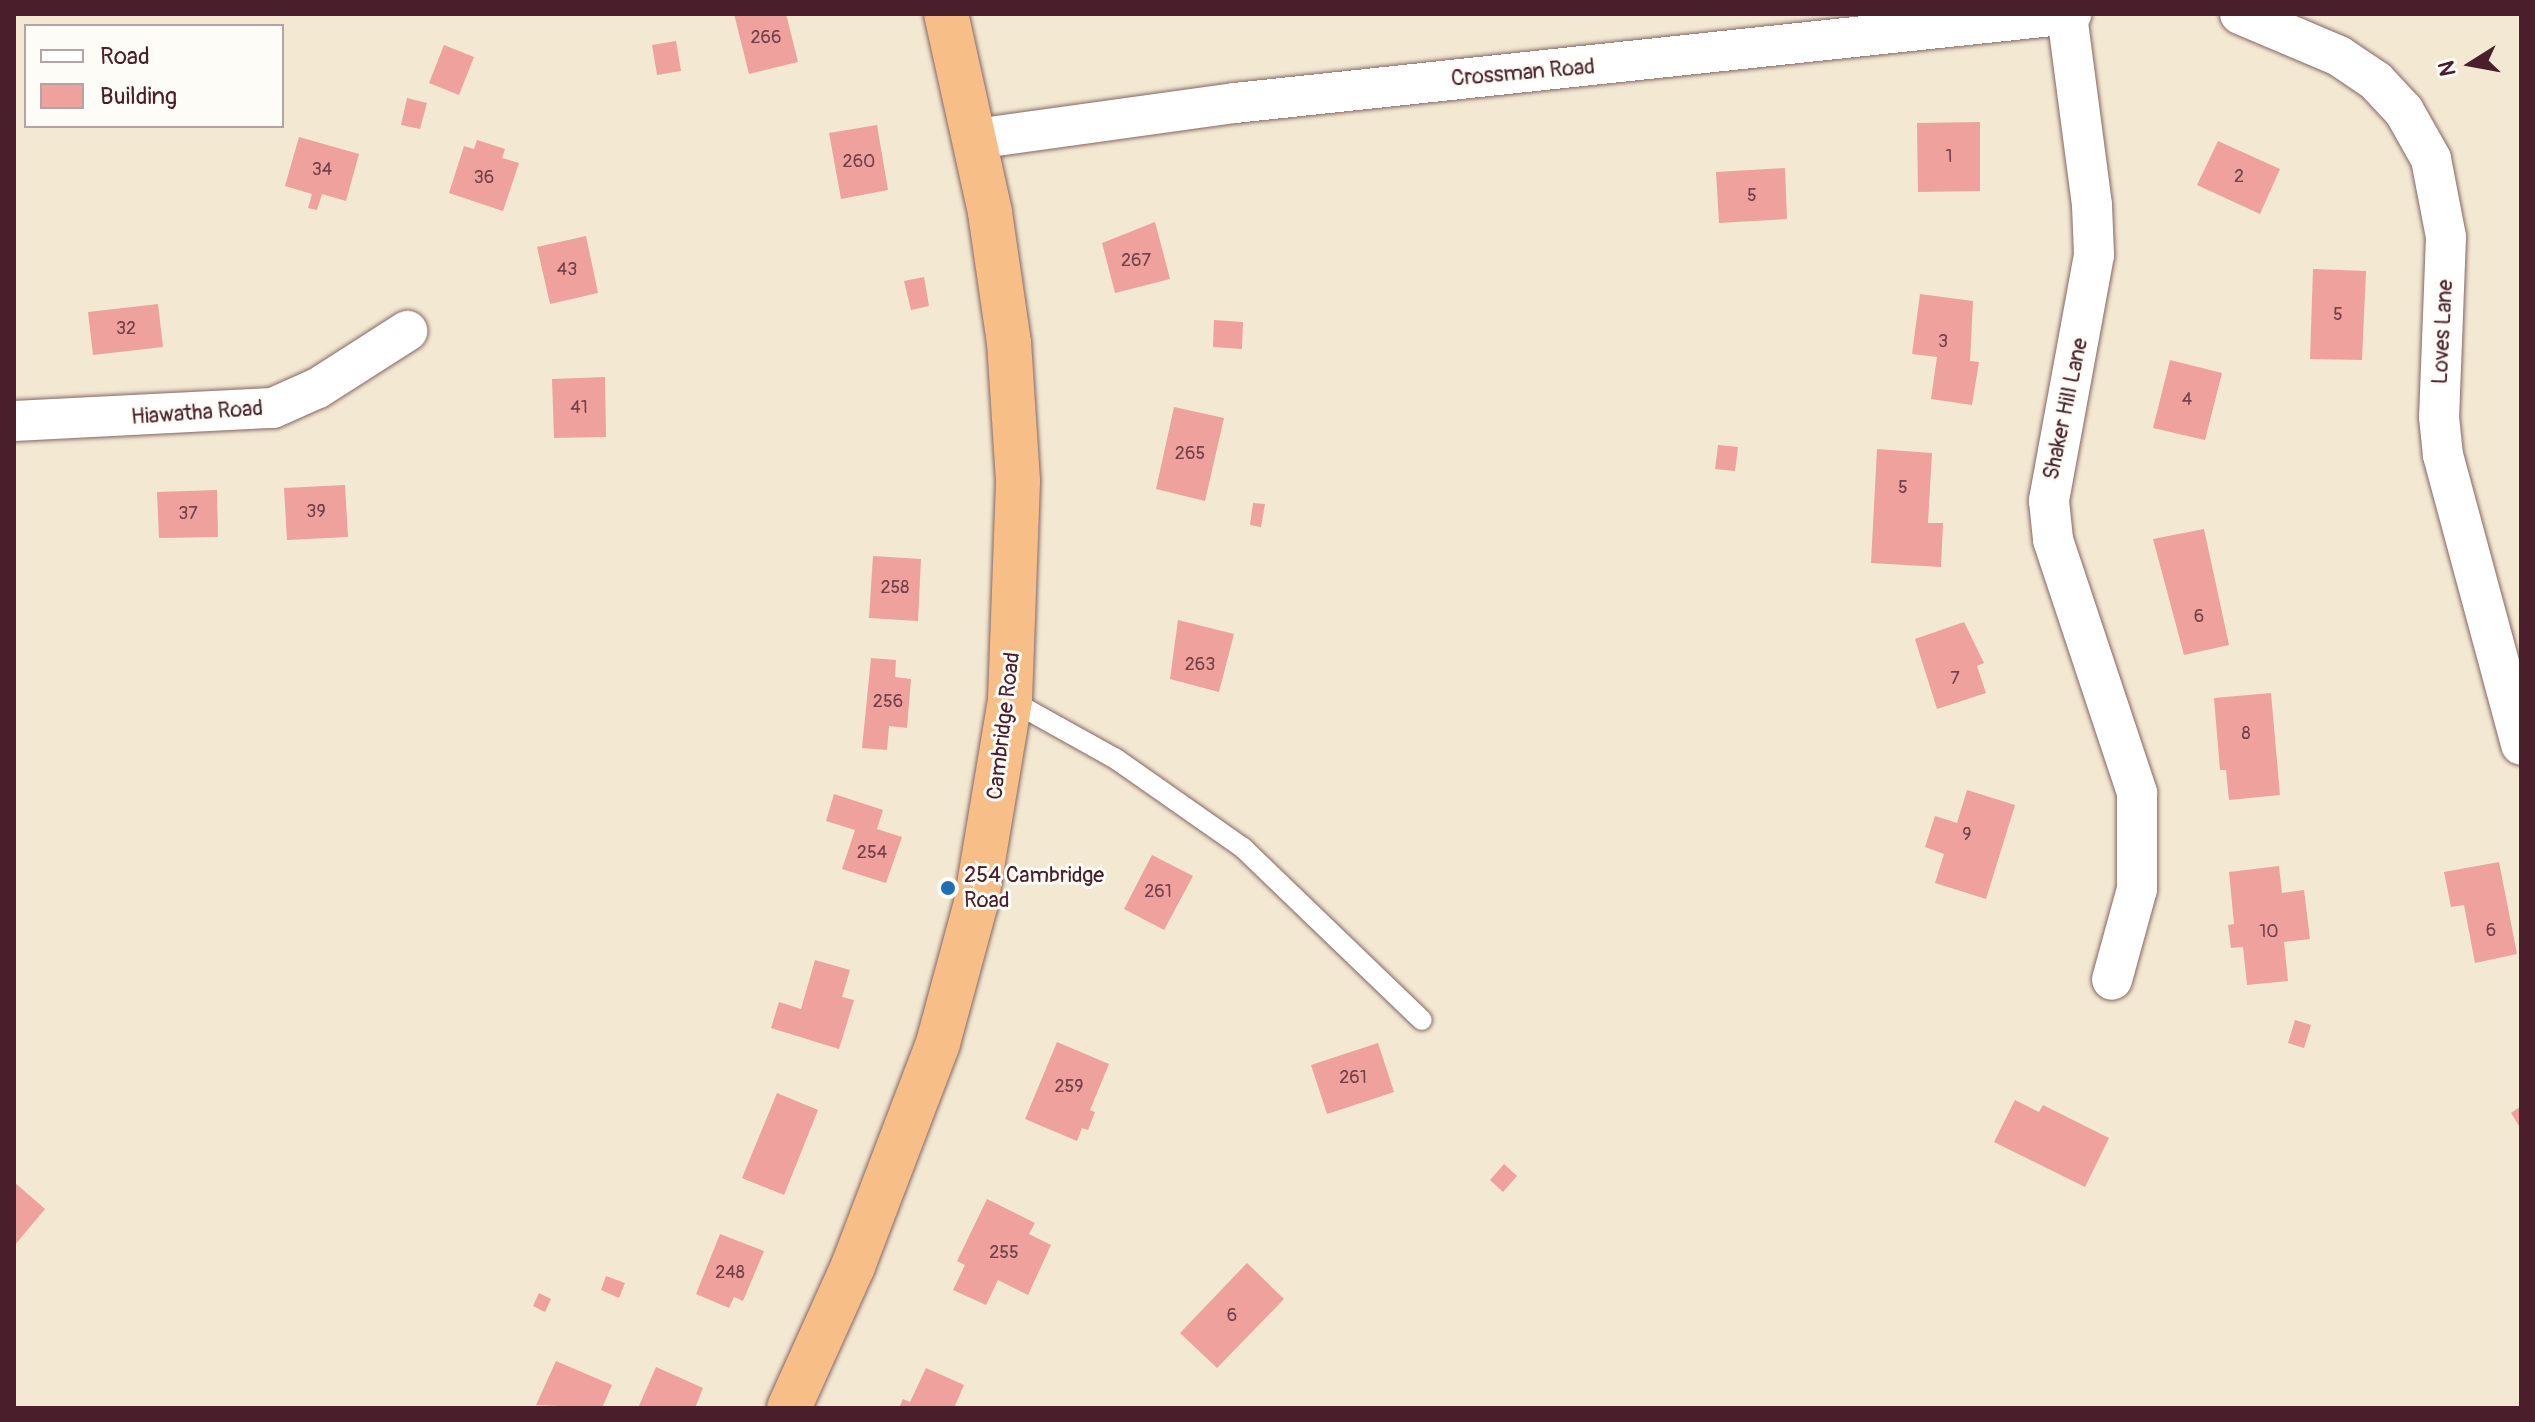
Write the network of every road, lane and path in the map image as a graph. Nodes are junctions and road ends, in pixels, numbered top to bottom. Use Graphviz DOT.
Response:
graph roads {
  1 [pos="946,14"];
  2 [pos="2069,14"];
  3 [pos="2240,14"];
  4 [pos="975,139"];
  5 [pos="407,331"];
  6 [pos="14,421"];
  7 [pos="1010,700"];
  8 [pos="2521,745"];
  9 [pos="2112,980"];
  10 [pos="1422,1020"];
  11 [pos="789,1408"];
  1 -- 4 [label="highway, Cambridge Road"];
  2 -- 4 [label="street, Crossman Road"];
  2 -- 9 [label="street, Shaker Hill Lane"];
  3 -- 8 [label="street, Loves Lane"];
  4 -- 7 [label="highway, Cambridge Road"];
  5 -- 6 [label="street, Hiawatha Road"];
  7 -- 10 [label="lane"];
  7 -- 11 [label="highway, Cambridge Road"];
}
